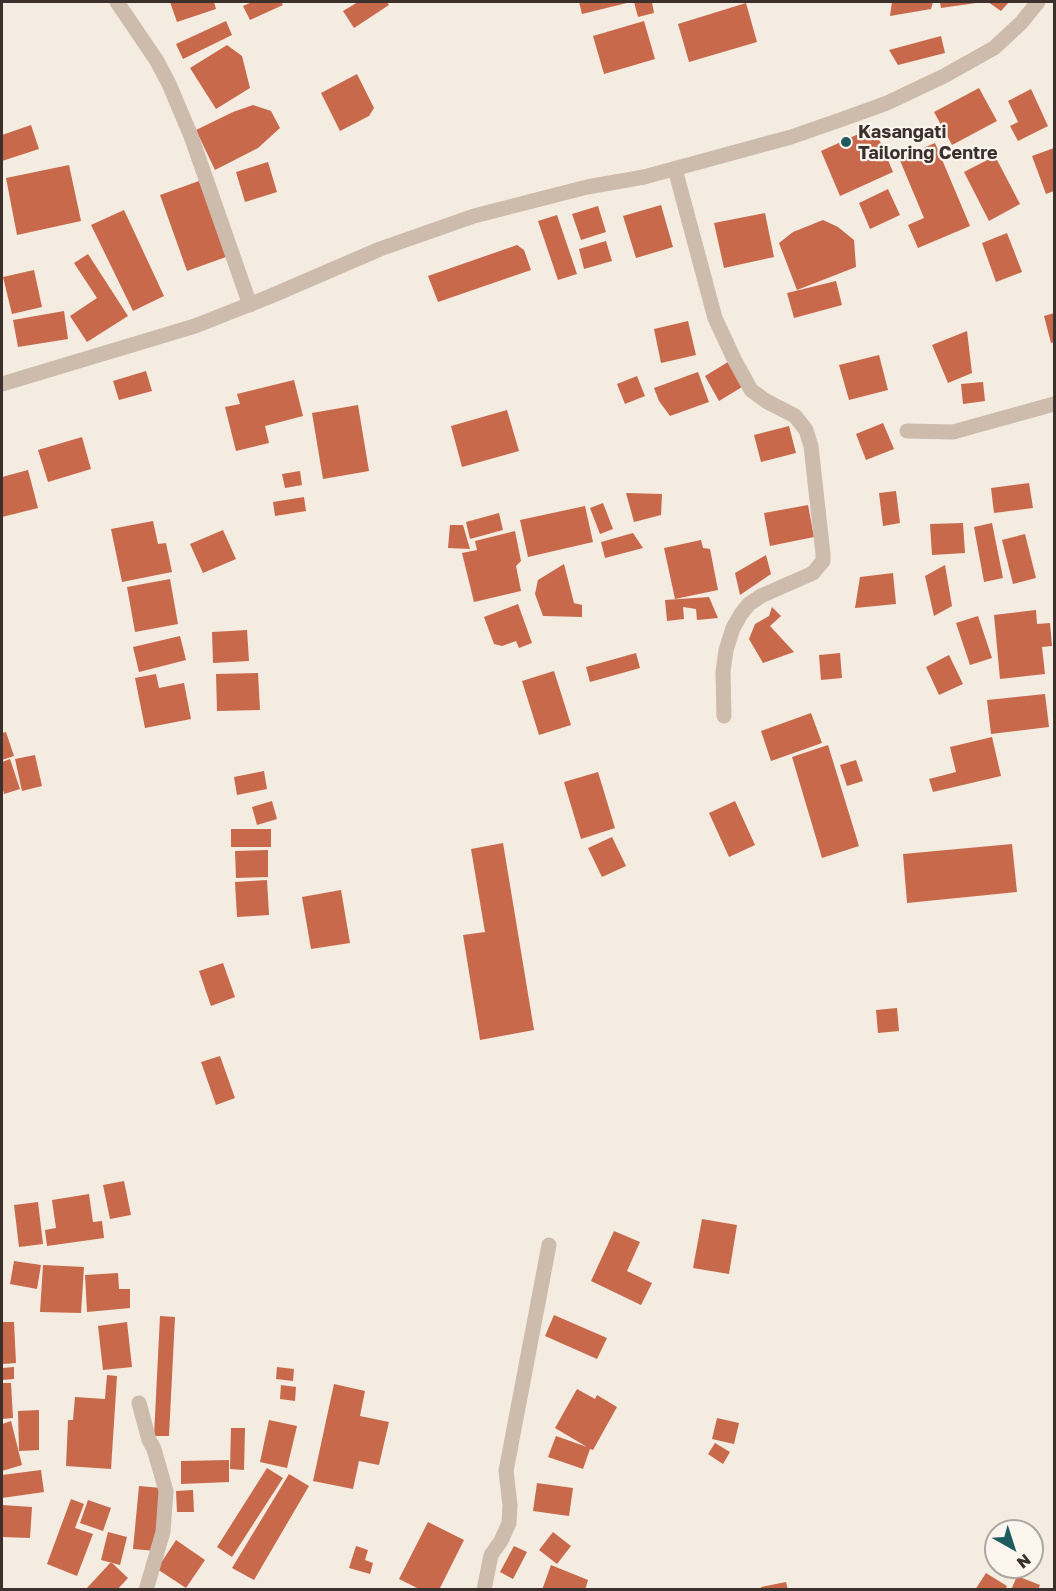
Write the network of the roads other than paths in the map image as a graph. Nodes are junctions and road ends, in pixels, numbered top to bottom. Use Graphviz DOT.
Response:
graph roads {
  1 [pos="117,2"];
  2 [pos="1038,2"];
  3 [pos="675,169"];
  4 [pos="250,305"];
  5 [pos="2,384"];
  6 [pos="1054,404"];
  7 [pos="907,431"];
  8 [pos="724,716"];
  9 [pos="549,1245"];
  10 [pos="139,1403"];
  11 [pos="146,1590"];
  12 [pos="484,1590"];
  1 -- 4 [label="street"];
  2 -- 3 [label="street"];
  3 -- 4 [label="street"];
  3 -- 8 [label="street"];
  4 -- 5 [label="street"];
  6 -- 7 [label="street"];
  9 -- 12 [label="street"];
  10 -- 11 [label="street"];
}
